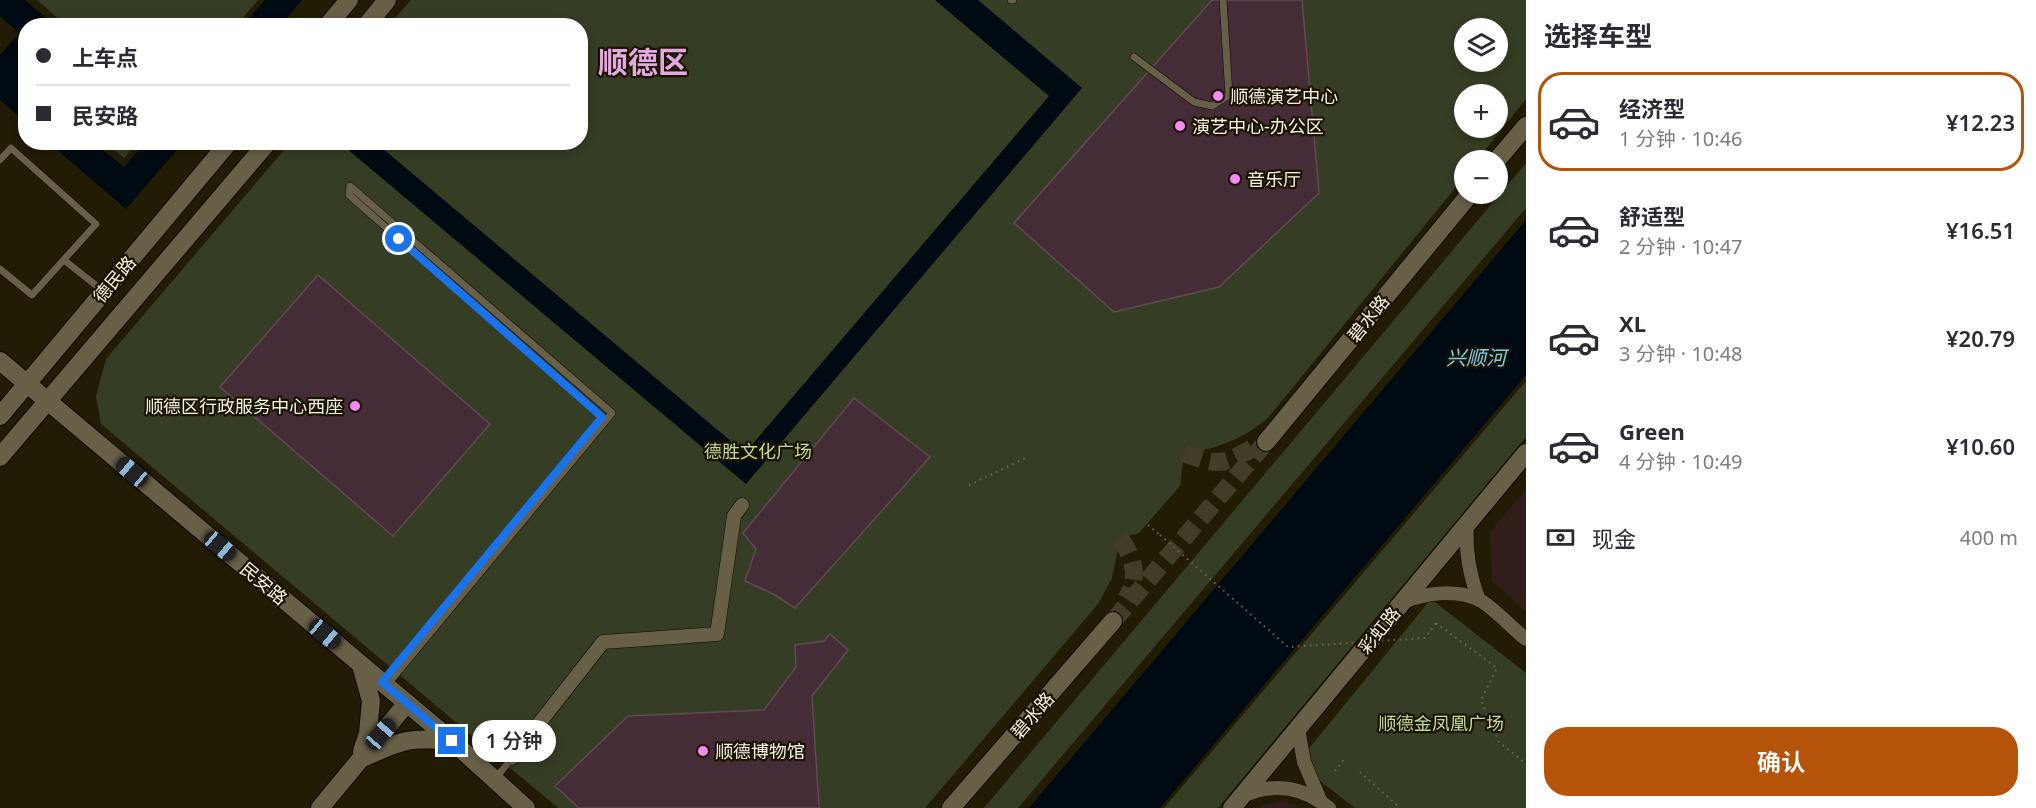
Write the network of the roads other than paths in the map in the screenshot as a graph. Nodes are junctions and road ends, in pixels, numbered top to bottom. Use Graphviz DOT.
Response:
graph roads {
  1 [pos="349,0"];
  2 [pos="387,0"];
  3 [pos="1223,0"];
  4 [pos="334,18"];
  5 [pos="372,18"];
  6 [pos="1134,57"];
  7 [pos="1526,126"];
  8 [pos="222,150"];
  9 [pos="261,150"];
  10 [pos="1506,150"];
  11 [pos="0,160"];
  12 [pos="1462,204"];
  13 [pos="64,260"];
  14 [pos="0,269"];
  15 [pos="103,291"];
  16 [pos="0,361"];
  17 [pos="26,383"];
  18 [pos="47,400"];
  19 [pos="0,416"];
  20 [pos="1266,442"];
  21 [pos="1526,453"];
  22 [pos="0,456"];
  23 [pos="742,505"];
  24 [pos="1467,523"];
  25 [pos="1479,600"];
  26 [pos="1402,602"];
  27 [pos="1113,621"];
  28 [pos="1526,639"];
  29 [pos="360,664"];
  30 [pos="384,684"];
  31 [pos="407,704"];
  32 [pos="1299,729"];
  33 [pos="452,741"];
  34 [pos="512,758"];
  35 [pos="360,759"];
  36 [pos="495,779"];
  37 [pos="1236,802"];
  38 [pos="1325,805"];
  39 [pos="320,808"];
  40 [pos="526,808"];
  41 [pos="951,808"];
  1 -- 4 [label="main road"];
  2 -- 5 [label="main road"];
  3 -- 6 [label="lane"];
  7 -- 10 [label="main road"];
  8 -- 15 [label="main road, 德民路"];
  9 -- 18 [label="main road"];
  11 -- 13 [label="lane"];
  12 -- 20 [label="main road, 碧水路"];
  13 -- 14 [label="lane"];
  13 -- 15 [label="lane"];
  15 -- 17 [label="main road, 德民路"];
  16 -- 17 [label="main road, 民安路"];
  17 -- 18 [label="main road, 民安路"];
  17 -- 19 [label="main road, 德民路"];
  18 -- 22 [label="main road"];
  18 -- 29 [label="main road, 民安路"];
  21 -- 24 [label="main road, 彩虹路"];
  23 -- 34 [label="street"];
  24 -- 25 [label="street"];
  24 -- 26 [label="main road, 彩虹路"];
  25 -- 26 [label="street"];
  25 -- 28 [label="street"];
  26 -- 32 [label="main road, 彩虹路"];
  27 -- 41 [label="main road, 碧水路"];
  29 -- 30 [label="main road, 民安路"];
  29 -- 35 [label="main road"];
  30 -- 30 [label="lane"];
  30 -- 31 [label="main road, 民安路"];
  31 -- 33 [label="main road, 民安路"];
  31 -- 35 [label="main road"];
  32 -- 37 [label="main road, 彩虹路"];
  32 -- 38 [label="street"];
  33 -- 35 [label="main road"];
  33 -- 36 [label="main road, 民安路"];
  34 -- 36 [label="lane"];
  35 -- 39 [label="main road"];
  36 -- 40 [label="main road, 民安路"];
  37 -- 38 [label="street"];
}
